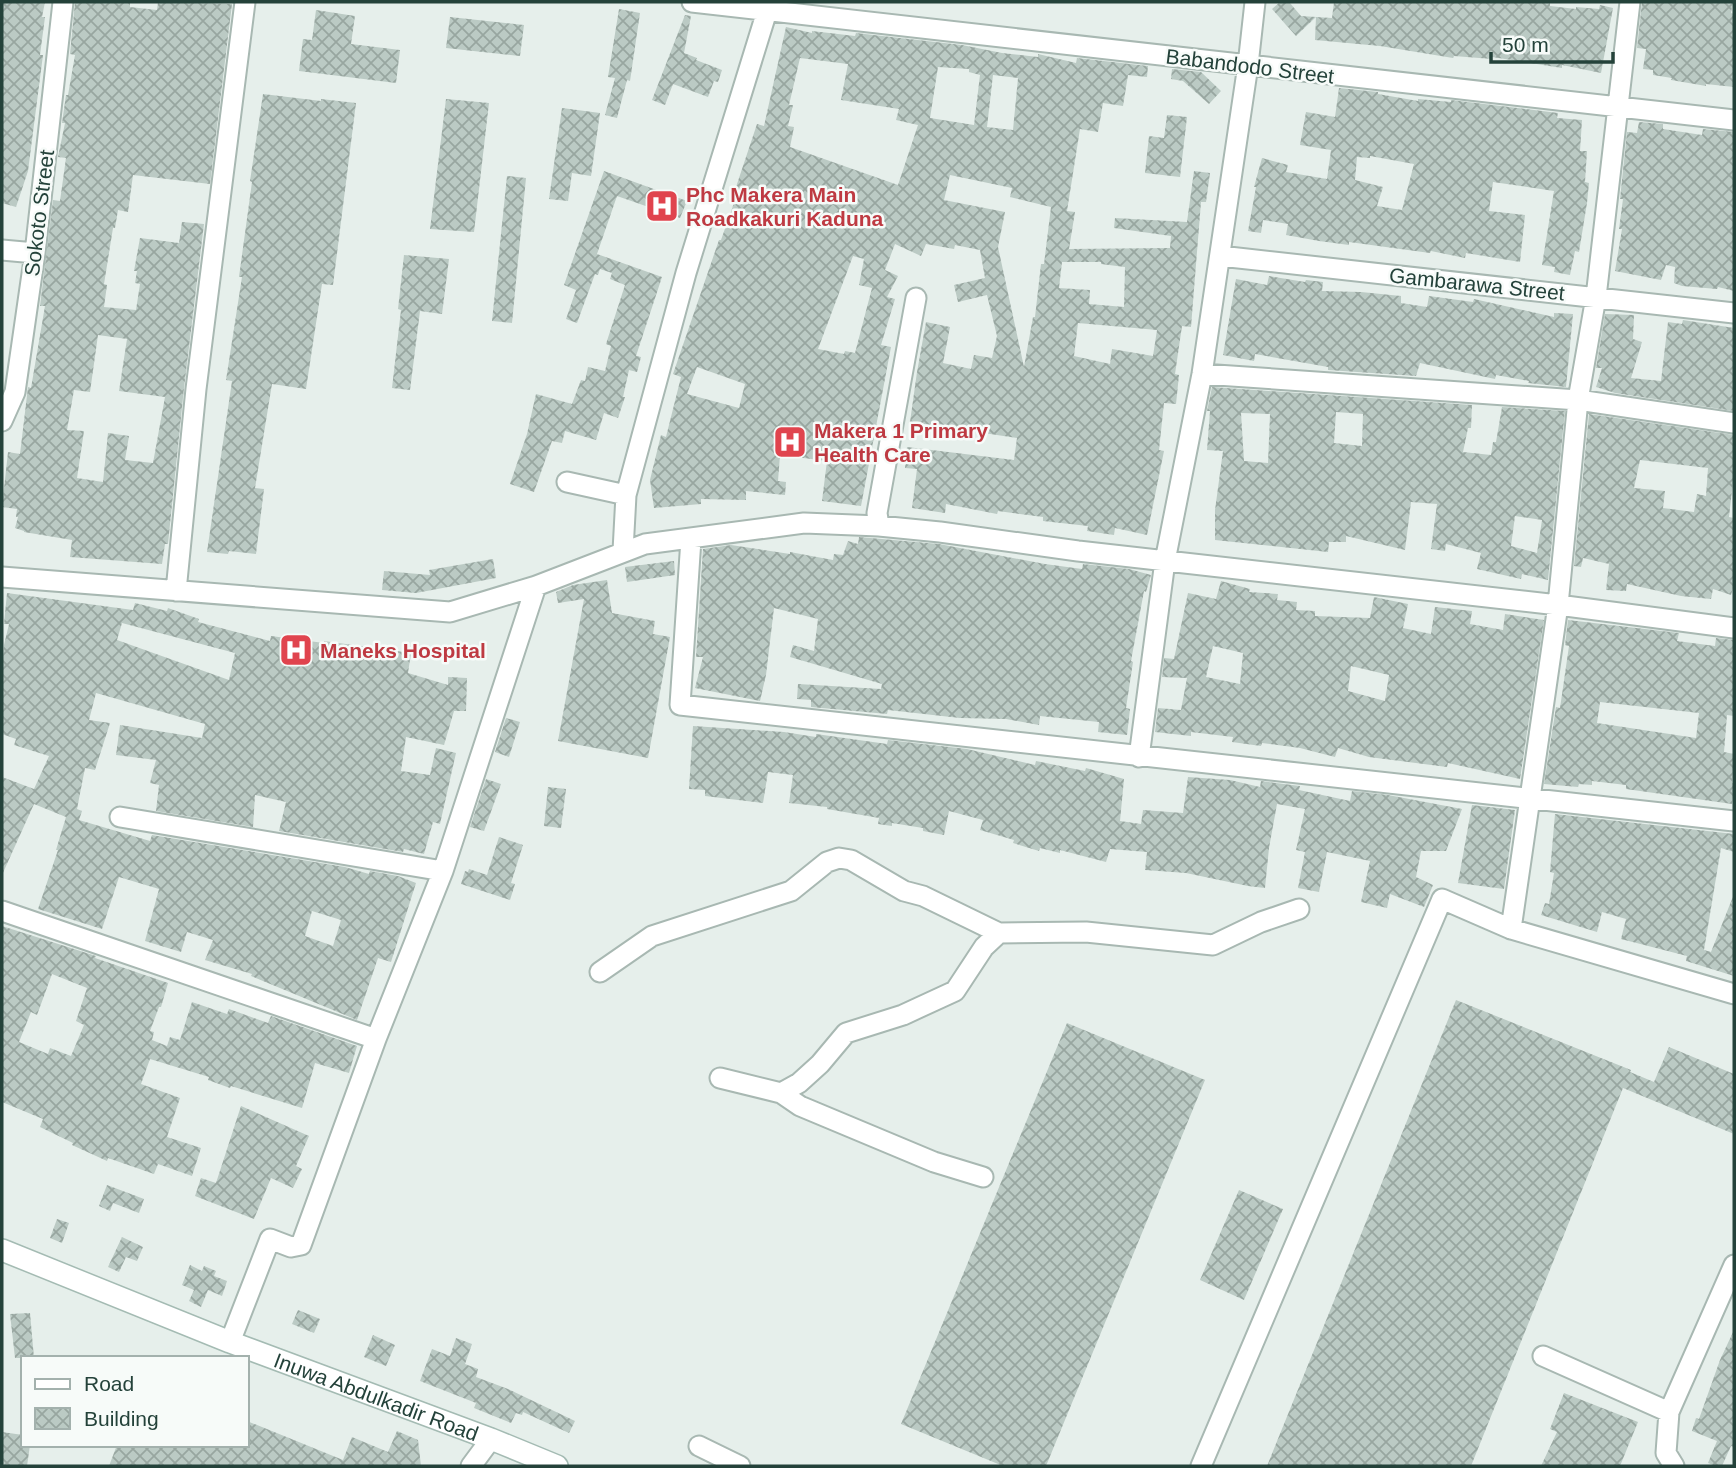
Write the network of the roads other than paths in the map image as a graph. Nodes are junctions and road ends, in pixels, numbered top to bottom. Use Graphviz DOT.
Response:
graph roads {
  1 [pos="63,2"];
  2 [pos="245,2"];
  3 [pos="692,2"];
  4 [pos="1255,2"];
  5 [pos="1630,2"];
  6 [pos="767,6"];
  7 [pos="1248,65"];
  8 [pos="1618,108"];
  9 [pos="1734,120"];
  10 [pos="2,250"];
  11 [pos="34,253"];
  12 [pos="1220,256"];
  13 [pos="1596,297"];
  14 [pos="916,298"];
  15 [pos="1734,313"];
  16 [pos="1202,374"];
  17 [pos="1578,400"];
  18 [pos="2,421"];
  19 [pos="1734,423"];
  20 [pos="567,482"];
  21 [pos="626,495"];
  22 [pos="879,526"];
  23 [pos="691,539"];
  24 [pos="622,551"];
  25 [pos="1165,561"];
  26 [pos="2,577"];
  27 [pos="536,586"];
  28 [pos="176,590"];
  29 [pos="1558,605"];
  30 [pos="1734,628"];
  31 [pos="1139,757"];
  32 [pos="1531,799"];
  33 [pos="120,817"];
  34 [pos="1734,821"];
  35 [pos="443,871"];
  36 [pos="1300,909"];
  37 [pos="2,911"];
  38 [pos="1511,929"];
  39 [pos="999,933"];
  40 [pos="600,972"];
  41 [pos="1734,994"];
  42 [pos="376,1040"];
  43 [pos="720,1078"];
  44 [pos="781,1093"];
  45 [pos="983,1177"];
  46 [pos="2,1250"];
  47 [pos="1734,1265"];
  48 [pos="230,1342"];
  49 [pos="1543,1356"];
  50 [pos="1669,1412"];
  51 [pos="491,1439"];
  52 [pos="699,1446"];
  53 [pos="471,1466"];
  54 [pos="557,1466"];
  55 [pos="740,1466"];
  56 [pos="1201,1466"];
  57 [pos="1674,1466"];
  1 -- 11 [label="street, Sokoto Street"];
  2 -- 28 [label="street"];
  3 -- 6 [label="street, Babandodo Street"];
  4 -- 7 [label="street"];
  5 -- 8 [label="street"];
  6 -- 7 [label="street, Babandodo Street"];
  6 -- 21 [label="street"];
  7 -- 8 [label="street, Babandodo Street"];
  7 -- 12 [label="street"];
  8 -- 9 [label="street, Babandodo Street"];
  8 -- 13 [label="street"];
  10 -- 11 [label="street"];
  11 -- 18 [label="street, Sokoto Street"];
  12 -- 13 [label="street, Gambarawa Street"];
  12 -- 16 [label="street"];
  13 -- 15 [label="street, Gambarawa Street"];
  13 -- 17 [label="street"];
  14 -- 22 [label="street"];
  16 -- 17 [label="street"];
  16 -- 25 [label="street"];
  17 -- 19 [label="street"];
  17 -- 29 [label="street"];
  20 -- 21 [label="street"];
  21 -- 24 [label="street"];
  22 -- 23 [label="street"];
  22 -- 25 [label="street"];
  23 -- 24 [label="street"];
  23 -- 31 [label="street"];
  24 -- 27 [label="street"];
  25 -- 29 [label="street"];
  25 -- 31 [label="street"];
  26 -- 28 [label="street"];
  27 -- 28 [label="street"];
  27 -- 35 [label="street"];
  29 -- 30 [label="street"];
  29 -- 32 [label="street"];
  31 -- 32 [label="street"];
  32 -- 34 [label="street"];
  32 -- 38 [label="street"];
  33 -- 35 [label="street"];
  35 -- 42 [label="street"];
  36 -- 39 [label="street"];
  37 -- 42 [label="street"];
  38 -- 41 [label="street"];
  38 -- 56 [label="street"];
  39 -- 40 [label="street"];
  39 -- 44 [label="street"];
  42 -- 48 [label="street"];
  43 -- 44 [label="street"];
  44 -- 45 [label="street"];
  46 -- 48 [label="main road, Inuwa Abdulkadir Road"];
  47 -- 50 [label="street"];
  48 -- 51 [label="main road, Inuwa Abdulkadir Road"];
  49 -- 50 [label="street"];
  50 -- 57 [label="street"];
  51 -- 53 [label="street"];
  51 -- 54 [label="main road, Inuwa Abdulkadir Road"];
  52 -- 55 [label="street"];
}
